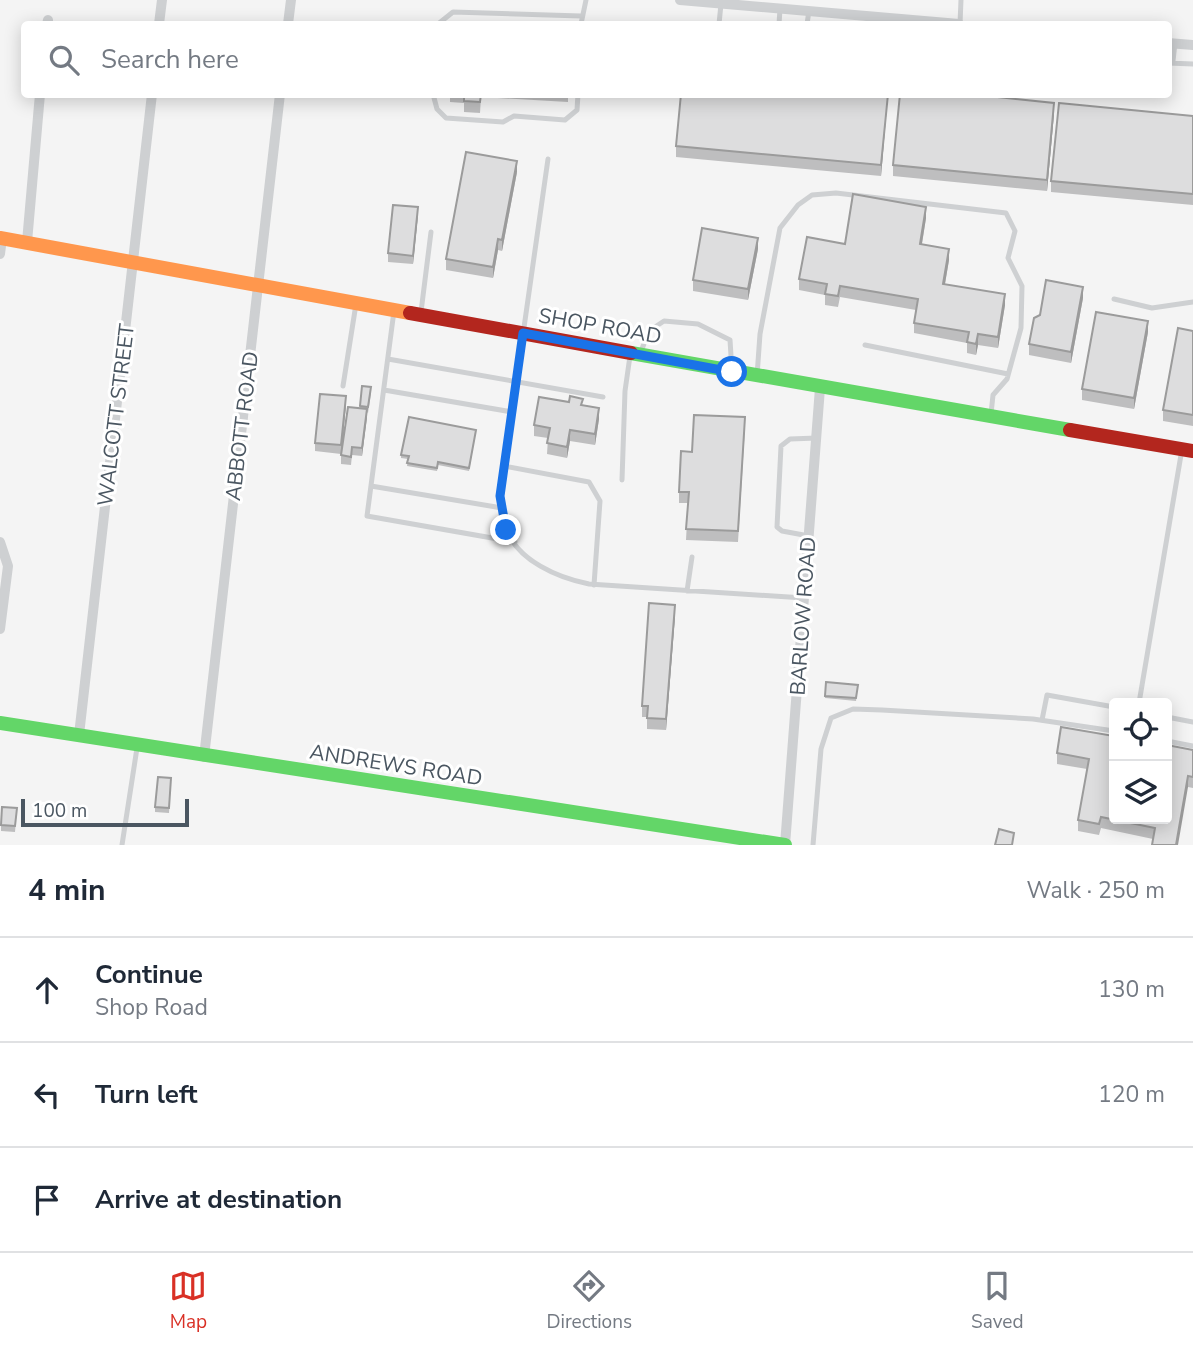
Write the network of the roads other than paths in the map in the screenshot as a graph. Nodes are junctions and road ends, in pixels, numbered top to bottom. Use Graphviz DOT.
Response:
graph roads {
  1 [pos="162,0"];
  2 [pos="291,0"];
  3 [pos="586,0"];
  4 [pos="680,0"];
  5 [pos="961,0"];
  6 [pos="721,4"];
  7 [pos="780,9"];
  8 [pos="809,11"];
  9 [pos="581,16"];
  10 [pos="159,21"];
  11 [pos="288,21"];
  12 [pos="442,21"];
  13 [pos="581,21"];
  14 [pos="719,21"];
  15 [pos="779,21"];
  16 [pos="807,21"];
  17 [pos="904,21"];
  18 [pos="960,21"];
  19 [pos="1172,43"];
  20 [pos="1193,45"];
  21 [pos="1172,62"];
  22 [pos="1193,64"];
  23 [pos="40,98"];
  24 [pos="152,98"];
  25 [pos="280,98"];
  26 [pos="434,98"];
  27 [pos="578,98"];
  28 [pos="548,159"];
  29 [pos="431,232"];
  30 [pos="1,238"];
  31 [pos="27,242"];
  32 [pos="0,254"];
  33 [pos="134,262"];
  34 [pos="258,287"];
  35 [pos="1114,299"];
  36 [pos="1193,302"];
  37 [pos="356,304"];
  38 [pos="394,310"];
  39 [pos="421,315"];
  40 [pos="523,333"];
  41 [pos="864,345"];
  42 [pos="635,354"];
  43 [pos="388,359"];
  44 [pos="732,372"];
  45 [pos="1008,374"];
  46 [pos="757,376"];
  47 [pos="516,380"];
  48 [pos="343,386"];
  49 [pos="821,388"];
  50 [pos="384,390"];
  51 [pos="603,397"];
  52 [pos="512,412"];
  53 [pos="991,417"];
  54 [pos="817,438"];
  55 [pos="1187,450"];
  56 [pos="504,466"];
  57 [pos="622,480"];
  58 [pos="371,485"];
  59 [pos="502,508"];
  60 [pos="809,536"];
  61 [pos="0,542"];
  62 [pos="515,542"];
  63 [pos="692,557"];
  64 [pos="594,585"];
  65 [pos="687,591"];
  66 [pos="804,598"];
  67 [pos="0,629"];
  68 [pos="1140,698"];
  69 [pos="1109,706"];
  70 [pos="1172,718"];
  71 [pos="1042,720"];
  72 [pos="1193,722"];
  73 [pos="0,723"];
  74 [pos="1109,730"];
  75 [pos="79,735"];
  76 [pos="1172,742"];
  77 [pos="138,745"];
  78 [pos="1193,746"];
  79 [pos="204,757"];
  80 [pos="121,845"];
  81 [pos="785,845"];
  82 [pos="813,845"];
  1 -- 10 [label="street"];
  2 -- 11 [label="street"];
  3 -- 9 [label="lane"];
  4 -- 6 [label="street"];
  5 -- 18 [label="lane"];
  6 -- 7 [label="street"];
  6 -- 14 [label="lane"];
  7 -- 8 [label="street"];
  7 -- 15 [label="lane"];
  8 -- 16 [label="lane"];
  8 -- 17 [label="street"];
  9 -- 12 [label="lane"];
  9 -- 13 [label="lane"];
  19 -- 20 [label="street"];
  21 -- 22 [label="lane"];
  23 -- 31 [label="street"];
  24 -- 33 [label="street, WALCOTT STREET"];
  25 -- 34 [label="street, ABBOTT ROAD"];
  26 -- 27 [label="lane"];
  28 -- 40 [label="lane"];
  29 -- 39 [label="lane"];
  30 -- 31 [label="street, SHOP ROAD"];
  30 -- 32 [label="street"];
  31 -- 33 [label="street, SHOP ROAD"];
  33 -- 34 [label="street, SHOP ROAD"];
  33 -- 75 [label="street, WALCOTT STREET"];
  34 -- 37 [label="street, SHOP ROAD"];
  34 -- 79 [label="street, ABBOTT ROAD"];
  35 -- 36 [label="lane"];
  37 -- 38 [label="street, SHOP ROAD"];
  37 -- 48 [label="lane"];
  38 -- 39 [label="street, SHOP ROAD"];
  38 -- 43 [label="lane"];
  39 -- 40 [label="street, SHOP ROAD"];
  40 -- 42 [label="street, SHOP ROAD"];
  40 -- 47 [label="lane"];
  41 -- 45 [label="lane"];
  42 -- 44 [label="street, SHOP ROAD"];
  42 -- 44 [label="lane"];
  42 -- 57 [label="lane"];
  43 -- 47 [label="lane"];
  43 -- 50 [label="lane"];
  44 -- 46 [label="street, SHOP ROAD"];
  45 -- 46 [label="lane"];
  45 -- 53 [label="lane"];
  46 -- 49 [label="street, SHOP ROAD"];
  47 -- 51 [label="lane"];
  47 -- 52 [label="lane"];
  49 -- 53 [label="street, SHOP ROAD"];
  49 -- 54 [label="street, BARLOW ROAD"];
  50 -- 52 [label="lane"];
  50 -- 58 [label="lane"];
  52 -- 56 [label="lane"];
  53 -- 55 [label="street, SHOP ROAD"];
  54 -- 60 [label="street, BARLOW ROAD"];
  54 -- 60 [label="lane"];
  55 -- 68 [label="lane"];
  56 -- 59 [label="lane"];
  56 -- 64 [label="lane"];
  58 -- 59 [label="lane"];
  58 -- 62 [label="lane"];
  59 -- 62 [label="lane"];
  60 -- 66 [label="street, BARLOW ROAD"];
  61 -- 67 [label="street"];
  62 -- 64 [label="lane"];
  63 -- 65 [label="lane"];
  64 -- 65 [label="lane"];
  65 -- 66 [label="lane"];
  66 -- 81 [label="street, BARLOW ROAD"];
  69 -- 71 [label="lane"];
  70 -- 72 [label="lane"];
  71 -- 74 [label="lane"];
  71 -- 82 [label="lane"];
  73 -- 75 [label="street, ANDREWS ROAD"];
  75 -- 77 [label="street, ANDREWS ROAD"];
  76 -- 78 [label="lane"];
  77 -- 79 [label="street, ANDREWS ROAD"];
  77 -- 80 [label="lane"];
  79 -- 81 [label="street, ANDREWS ROAD"];
}
